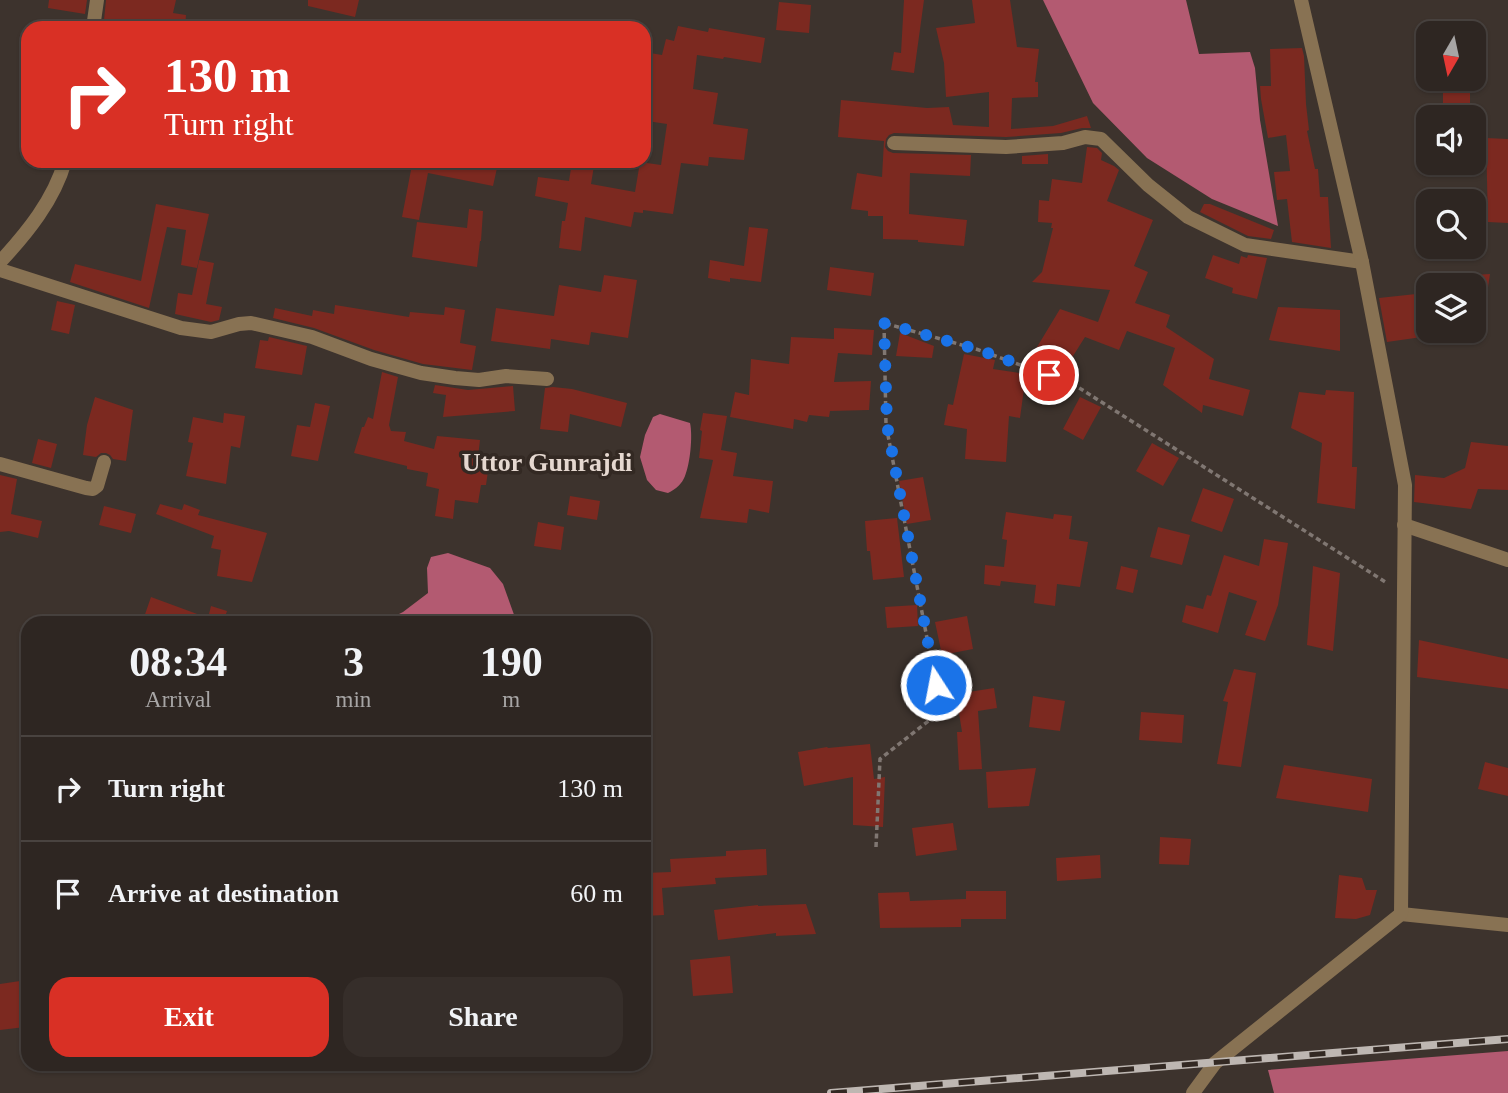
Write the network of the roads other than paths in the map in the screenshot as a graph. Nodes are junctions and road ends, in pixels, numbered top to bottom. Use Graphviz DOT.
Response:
graph roads {
  1 [pos="97,0"];
  2 [pos="1301,0"];
  3 [pos="94,21"];
  4 [pos="894,143"];
  5 [pos="62,168"];
  6 [pos="0,262"];
  7 [pos="1362,262"];
  8 [pos="0,270"];
  9 [pos="547,379"];
  10 [pos="104,462"];
  11 [pos="0,464"];
  12 [pos="1404,525"];
  13 [pos="1508,560"];
  14 [pos="1401,914"];
  15 [pos="1508,925"];
  16 [pos="1193,1093"];
  1 -- 3 [label="street"];
  2 -- 7 [label="street"];
  4 -- 7 [label="street"];
  5 -- 6 [label="street"];
  7 -- 12 [label="street"];
  8 -- 9 [label="street"];
  10 -- 11 [label="street"];
  12 -- 13 [label="street"];
  12 -- 14 [label="street"];
  14 -- 15 [label="street"];
  14 -- 16 [label="street"];
}
